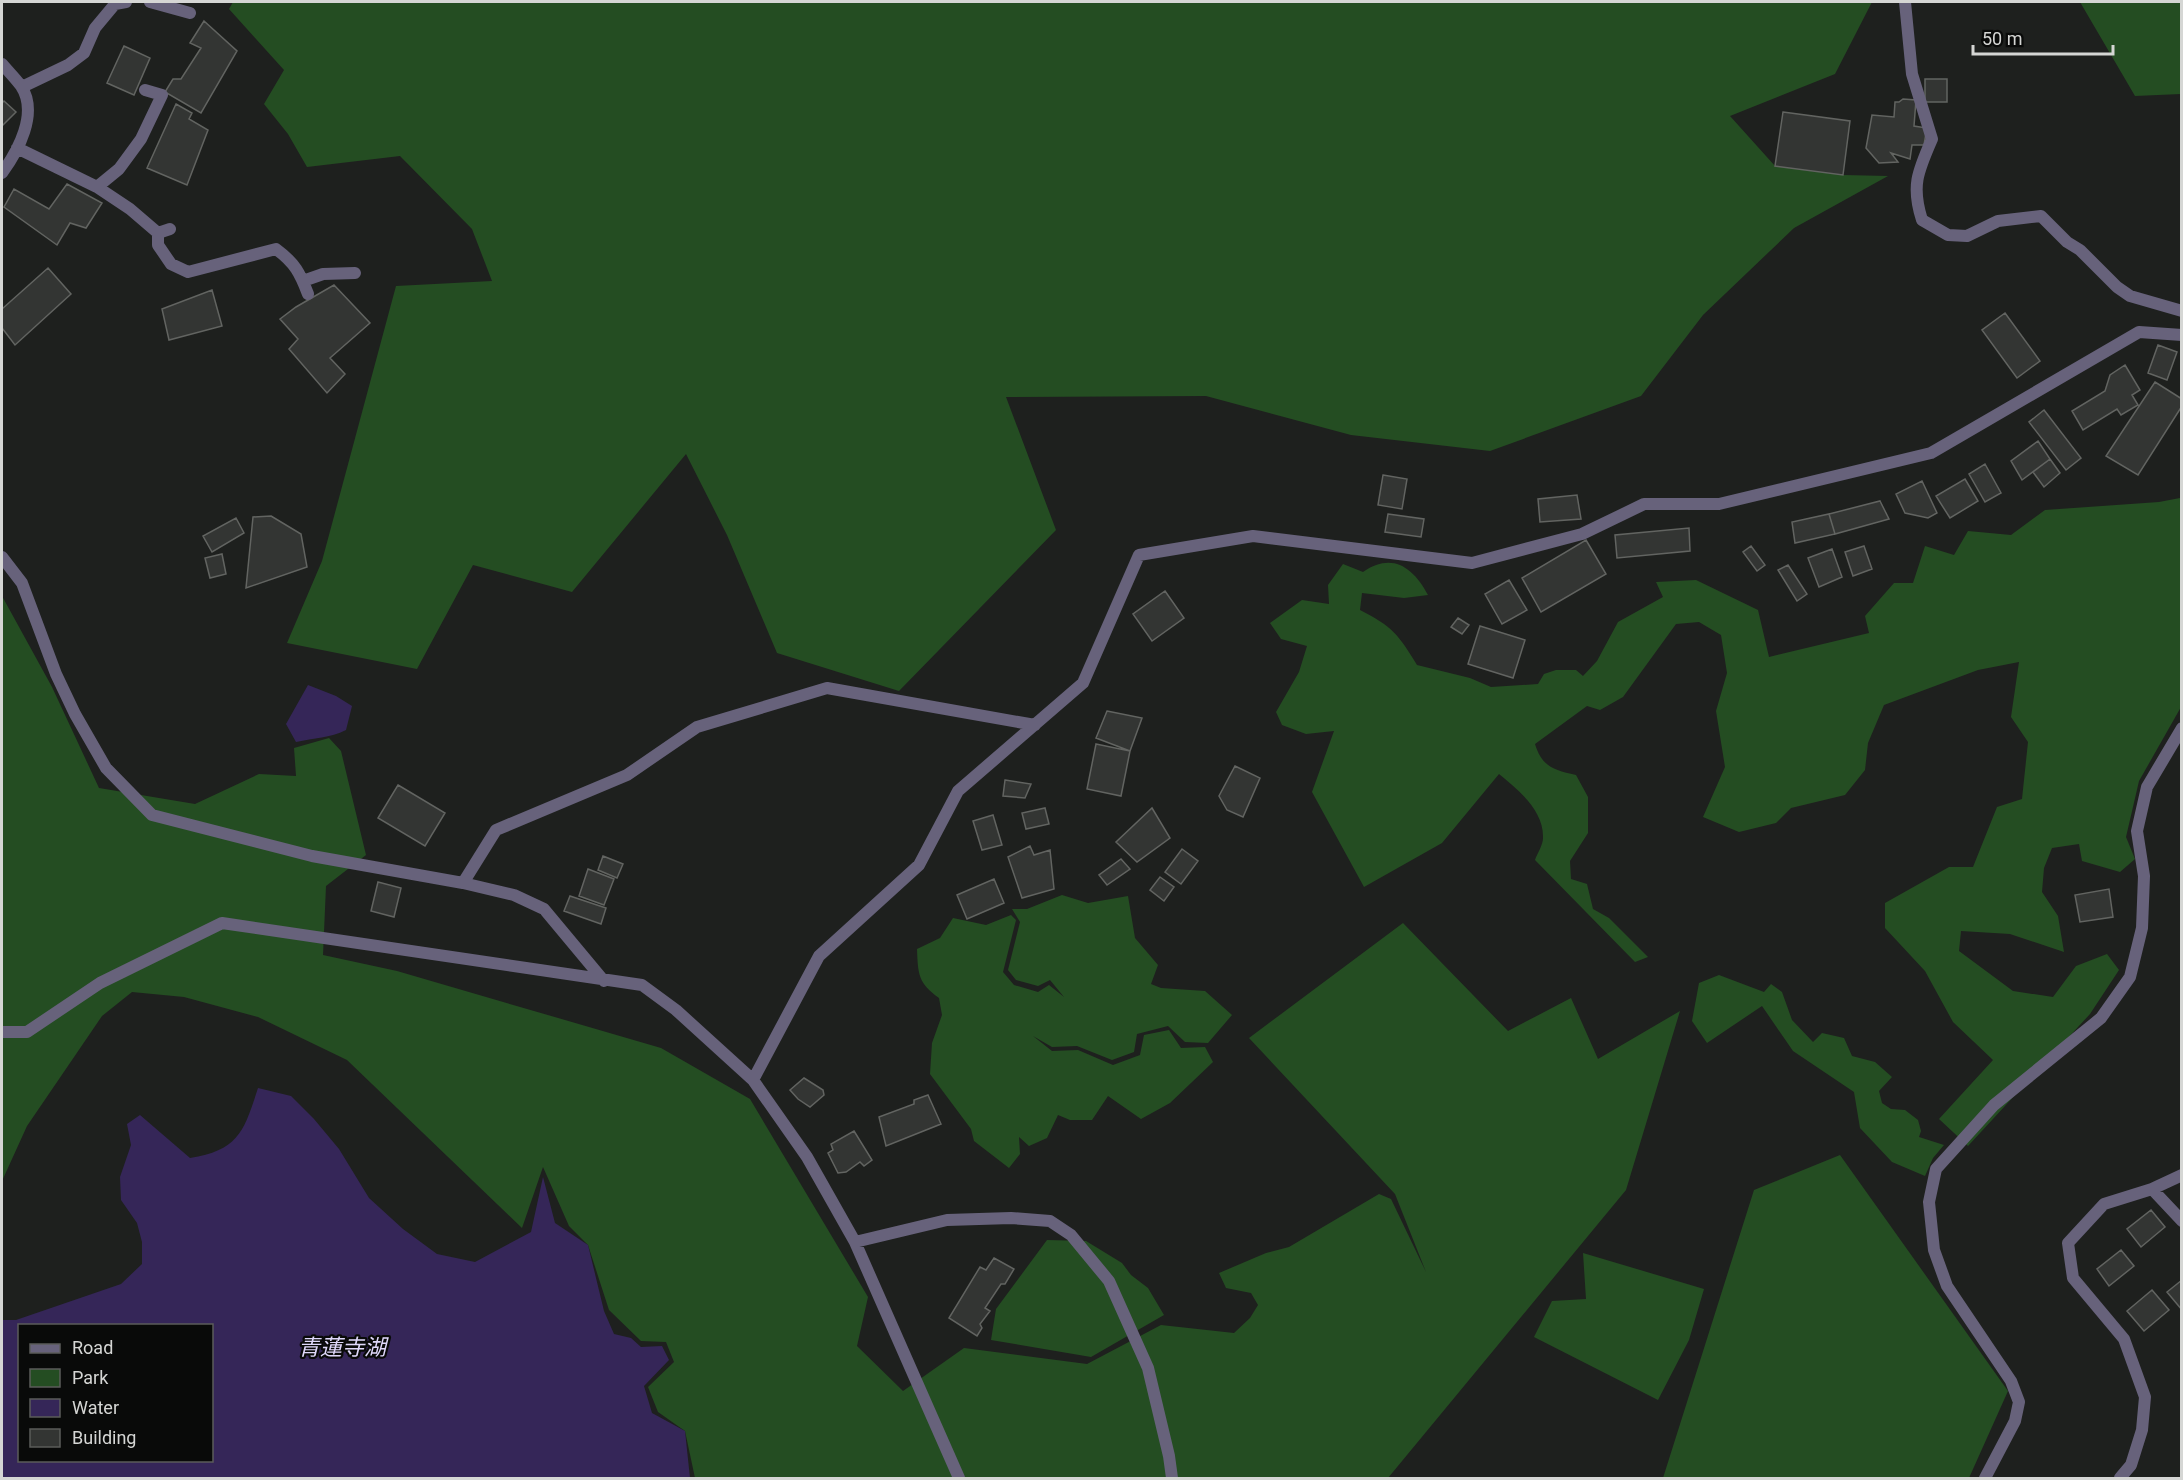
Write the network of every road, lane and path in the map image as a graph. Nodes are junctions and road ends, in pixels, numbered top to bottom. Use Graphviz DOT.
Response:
graph roads {
  1 [pos="126,2"];
  2 [pos="150,2"];
  3 [pos="1905,2"];
  4 [pos="190,13"];
  5 [pos="2,64"];
  6 [pos="22,87"];
  7 [pos="145,90"];
  8 [pos="17,148"];
  9 [pos="2,173"];
  10 [pos="97,187"];
  11 [pos="355,273"];
  12 [pos="303,281"];
  13 [pos="308,294"];
  14 [pos="2181,312"];
  15 [pos="2181,335"];
  16 [pos="2,557"];
  17 [pos="1035,725"];
  18 [pos="2181,728"];
  19 [pos="463,883"];
  20 [pos="604,981"];
  21 [pos="2,1032"];
  22 [pos="753,1080"];
  23 [pos="2181,1175"];
  24 [pos="2152,1189"];
  25 [pos="2181,1221"];
  26 [pos="855,1242"];
  27 [pos="959,1479"];
  28 [pos="1172,1479"];
  29 [pos="1985,1479"];
  30 [pos="2120,1479"];
  1 -- 6 [label="street"];
  2 -- 4 [label="street"];
  3 -- 14 [label="street"];
  5 -- 6 [label="street"];
  6 -- 8 [label="street"];
  7 -- 10 [label="street"];
  8 -- 9 [label="street"];
  8 -- 10 [label="street"];
  10 -- 12 [label="street"];
  11 -- 12 [label="street"];
  12 -- 13 [label="street"];
  15 -- 17 [label="street"];
  16 -- 19 [label="street"];
  17 -- 19 [label="street"];
  17 -- 22 [label="street"];
  18 -- 29 [label="street"];
  19 -- 20 [label="street"];
  20 -- 21 [label="street"];
  20 -- 22 [label="street"];
  22 -- 26 [label="street"];
  23 -- 24 [label="street"];
  24 -- 25 [label="street"];
  24 -- 30 [label="street"];
  26 -- 27 [label="street"];
  26 -- 28 [label="street"];
}
